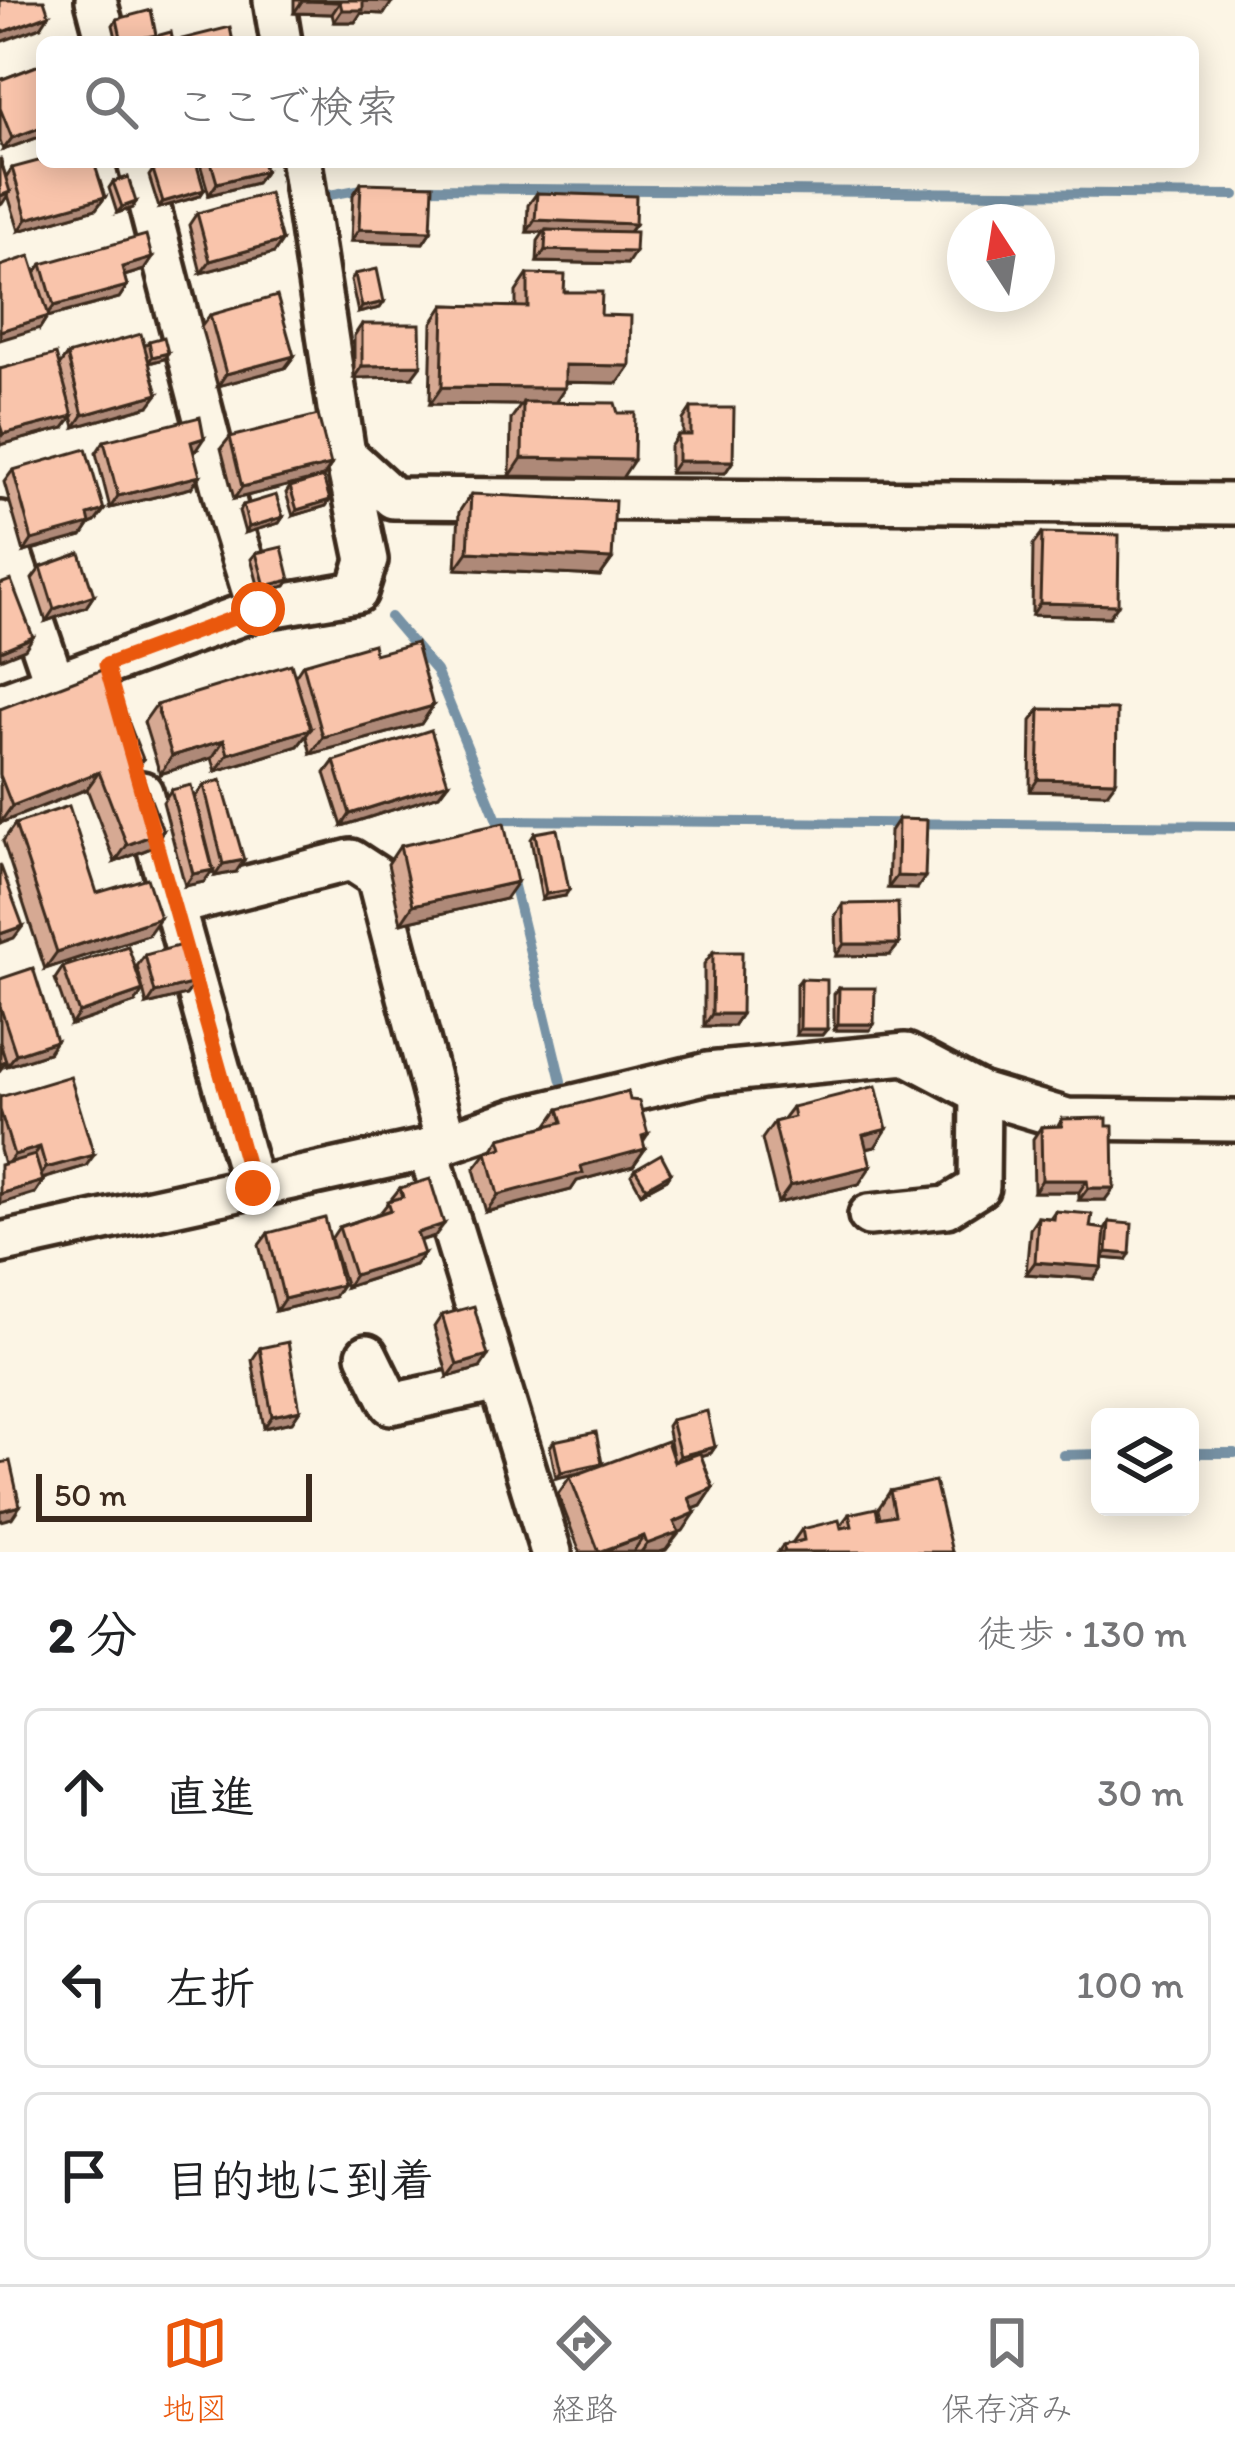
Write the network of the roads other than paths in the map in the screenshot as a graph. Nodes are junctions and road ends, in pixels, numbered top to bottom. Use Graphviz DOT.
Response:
graph roads {
  1 [pos="96,0"];
  2 [pos="274,0"];
  3 [pos="105,36"];
  4 [pos="280,36"];
  5 [pos="140,168"];
  6 [pos="302,168"];
  7 [pos="345,454"];
  8 [pos="1235,504"];
  9 [pos="0,522"];
  10 [pos="258,609"];
  11 [pos="106,665"];
  12 [pos="55,684"];
  13 [pos="0,704"];
  14 [pos="119,709"];
  15 [pos="131,752"];
  16 [pos="174,905"];
  17 [pos="980,1093"];
  18 [pos="1235,1121"];
  19 [pos="437,1146"];
  20 [pos="253,1188"];
  21 [pos="869,1215"];
  22 [pos="0,1243"];
  23 [pos="367,1355"];
  24 [pos="498,1382"];
  25 [pos="550,1552"];
  1 -- 3 [label="street"];
  2 -- 4 [label="street"];
  5 -- 10 [label="street"];
  6 -- 7 [label="street"];
  7 -- 8 [label="street"];
  7 -- 10 [label="street"];
  9 -- 12 [label="street"];
  10 -- 11 [label="street"];
  11 -- 12 [label="street"];
  11 -- 14 [label="street"];
  12 -- 13 [label="street"];
  15 -- 16 [label="street"];
  16 -- 19 [label="street"];
  16 -- 20 [label="street"];
  17 -- 18 [label="street"];
  17 -- 19 [label="street"];
  17 -- 21 [label="street"];
  19 -- 20 [label="street"];
  19 -- 24 [label="street"];
  20 -- 22 [label="street"];
  23 -- 24 [label="street"];
  24 -- 25 [label="street"];
}
